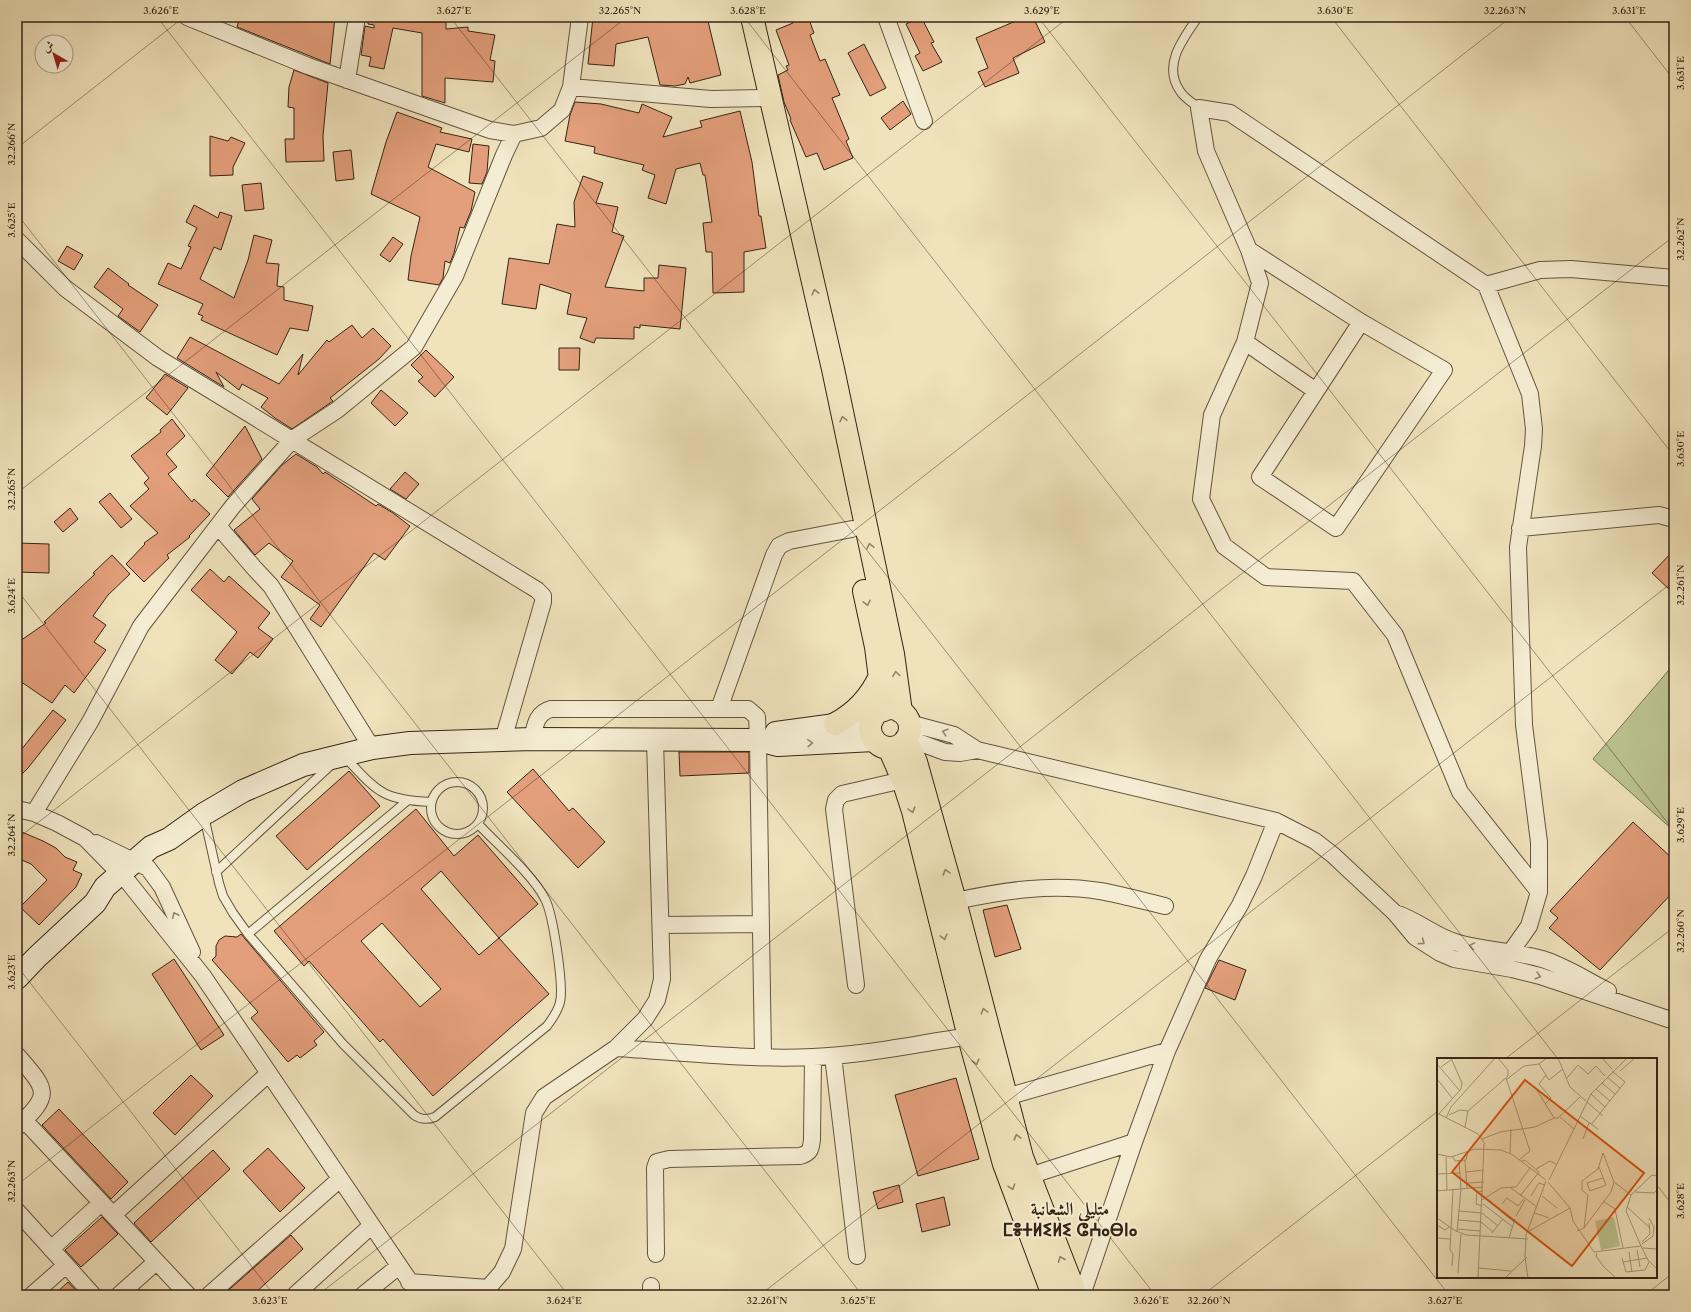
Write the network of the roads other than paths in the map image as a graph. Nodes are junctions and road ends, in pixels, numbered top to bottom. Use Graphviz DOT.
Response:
graph roads {
  1 [pos="187,17"];
  2 [pos="357,17"];
  3 [pos="580,17"];
  4 [pos="741,17"];
  5 [pos="752,17"];
  6 [pos="886,17"];
  7 [pos="1198,17"];
  8 [pos="348,80"];
  9 [pos="571,87"];
  10 [pos="765,98"];
  11 [pos="1199,108"];
  12 [pos="924,121"];
  13 [pos="514,134"];
  14 [pos="17,240"];
  15 [pos="1248,250"];
  16 [pos="1674,278"];
  17 [pos="1486,285"];
  18 [pos="1361,322"];
  19 [pos="1245,342"];
  20 [pos="1316,391"];
  21 [pos="293,439"];
  22 [pos="1674,519"];
  23 [pos="218,526"];
  24 [pos="1520,528"];
  25 [pos="852,529"];
  26 [pos="880,676"];
  27 [pos="719,709"];
  28 [pos="835,724"];
  29 [pos="893,729"];
  30 [pos="532,739"];
  31 [pos="503,740"];
  32 [pos="655,740"];
  33 [pos="758,740"];
  34 [pos="372,748"];
  35 [pos="342,754"];
  36 [pos="903,780"];
  37 [pos="407,801"];
  38 [pos="431,802"];
  39 [pos="17,809"];
  40 [pos="34,813"];
  41 [pos="204,814"];
  42 [pos="1276,821"];
  43 [pos="478,824"];
  44 [pos="133,871"];
  45 [pos="216,872"];
  46 [pos="1539,892"];
  47 [pos="954,901"];
  48 [pos="1165,906"];
  49 [pos="1396,913"];
  50 [pos="761,924"];
  51 [pos="661,925"];
  52 [pos="248,934"];
  53 [pos="1511,952"];
  54 [pos="1500,967"];
  55 [pos="203,976"];
  56 [pos="17,978"];
  57 [pos="856,986"];
  58 [pos="1674,1012"];
  59 [pos="1674,1021"];
  60 [pos="979,1035"];
  61 [pos="616,1048"];
  62 [pos="1166,1051"];
  63 [pos="17,1055"];
  64 [pos="763,1056"];
  65 [pos="833,1056"];
  66 [pos="813,1057"];
  67 [pos="268,1074"];
  68 [pos="1006,1097"];
  69 [pos="21,1124"];
  70 [pos="1134,1142"];
  71 [pos="1029,1176"];
  72 [pos="340,1179"];
  73 [pos="101,1203"];
  74 [pos="17,1211"];
  75 [pos="113,1216"];
  76 [pos="372,1226"];
  77 [pos="51,1249"];
  78 [pos="656,1254"];
  79 [pos="857,1256"];
  80 [pos="156,1262"];
  81 [pos="66,1265"];
  82 [pos="399,1266"];
  83 [pos="409,1282"];
  84 [pos="487,1291"];
  85 [pos="32,1295"];
  86 [pos="93,1295"];
  87 [pos="119,1295"];
  88 [pos="188,1295"];
  89 [pos="209,1295"];
  90 [pos="295,1295"];
  91 [pos="363,1295"];
  92 [pos="419,1295"];
  93 [pos="1053,1295"];
  94 [pos="1076,1295"];
  95 [pos="1082,1295"];
  1 -- 8 [label="street"];
  2 -- 8 [label="street"];
  3 -- 9 [label="street"];
  4 -- 10 [label="main road"];
  5 -- 10 [label="main road"];
  6 -- 12 [label="street"];
  7 -- 11 [label="lane"];
  8 -- 13 [label="street"];
  9 -- 10 [label="street"];
  9 -- 13 [label="street"];
  10 -- 25 [label="main road"];
  29 -- 10 [label="main road, one-way"];
  11 -- 15 [label="street"];
  11 -- 17 [label="street"];
  13 -- 21 [label="street"];
  14 -- 21 [label="street"];
  15 -- 18 [label="street"];
  15 -- 19 [label="street"];
  16 -- 17 [label="street"];
  17 -- 24 [label="street"];
  18 -- 20 [label="street"];
  18 -- 20 [label="street"];
  19 -- 20 [label="street"];
  19 -- 46 [label="street"];
  21 -- 23 [label="street"];
  21 -- 31 [label="street"];
  22 -- 24 [label="street"];
  23 -- 34 [label="street"];
  23 -- 40 [label="street"];
  24 -- 46 [label="street"];
  25 -- 26 [label="main road, one-way"];
  25 -- 27 [label="street"];
  26 -- 28 [label="main road"];
  26 -- 29 [label="main road"];
  27 -- 30 [label="street"];
  27 -- 33 [label="street"];
  28 -- 29 [label="main road"];
  28 -- 33 [label="main road"];
  33 -- 29 [label="main road, one-way"];
  29 -- 36 [label="main road"];
  29 -- 42 [label="street"];
  47 -- 29 [label="main road, one-way"];
  30 -- 31 [label="main road"];
  30 -- 32 [label="main road"];
  31 -- 34 [label="main road"];
  32 -- 33 [label="main road"];
  32 -- 51 [label="street"];
  33 -- 50 [label="street"];
  34 -- 35 [label="main road"];
  35 -- 37 [label="lane"];
  35 -- 41 [label="main road"];
  35 -- 45 [label="lane"];
  36 -- 57 [label="street"];
  36 -- 60 [label="main road, one-way"];
  37 -- 38 [label="lane"];
  37 -- 52 [label="lane"];
  38 -- 43 [label="lane"];
  38 -- 43 [label="lane"];
  39 -- 40 [label="street"];
  40 -- 44 [label="street"];
  41 -- 44 [label="main road"];
  41 -- 45 [label="lane"];
  42 -- 49 [label="street"];
  42 -- 62 [label="street"];
  43 -- 52 [label="lane"];
  44 -- 55 [label="street"];
  55 -- 44 [label="street, one-way"];
  44 -- 56 [label="main road"];
  45 -- 52 [label="lane"];
  46 -- 53 [label="street"];
  47 -- 48 [label="street"];
  60 -- 47 [label="main road, one-way"];
  53 -- 49 [label="street, one-way"];
  49 -- 54 [label="street, one-way"];
  50 -- 51 [label="street"];
  50 -- 64 [label="street"];
  51 -- 61 [label="street"];
  53 -- 54 [label="street"];
  53 -- 58 [label="street"];
  54 -- 59 [label="street, one-way"];
  55 -- 67 [label="street"];
  60 -- 65 [label="street"];
  60 -- 68 [label="main road"];
  60 -- 93 [label="main road, one-way"];
  61 -- 64 [label="street"];
  61 -- 84 [label="street"];
  62 -- 68 [label="street"];
  62 -- 70 [label="street"];
  63 -- 69 [label="street"];
  64 -- 66 [label="street"];
  65 -- 66 [label="street"];
  65 -- 79 [label="street"];
  66 -- 78 [label="street"];
  67 -- 72 [label="street"];
  67 -- 75 [label="street"];
  71 -- 68 [label="main road, one-way"];
  69 -- 73 [label="street"];
  70 -- 71 [label="street"];
  70 -- 95 [label="street"];
  94 -- 71 [label="main road, one-way"];
  72 -- 76 [label="street"];
  72 -- 89 [label="street"];
  73 -- 75 [label="street"];
  73 -- 77 [label="street"];
  74 -- 77 [label="street"];
  75 -- 80 [label="street"];
  76 -- 82 [label="street"];
  76 -- 90 [label="street"];
  77 -- 81 [label="street"];
  80 -- 87 [label="street"];
  80 -- 88 [label="street"];
  81 -- 85 [label="street"];
  81 -- 86 [label="street"];
  82 -- 83 [label="street"];
  82 -- 91 [label="street"];
  83 -- 84 [label="street"];
  83 -- 92 [label="street"];
}
